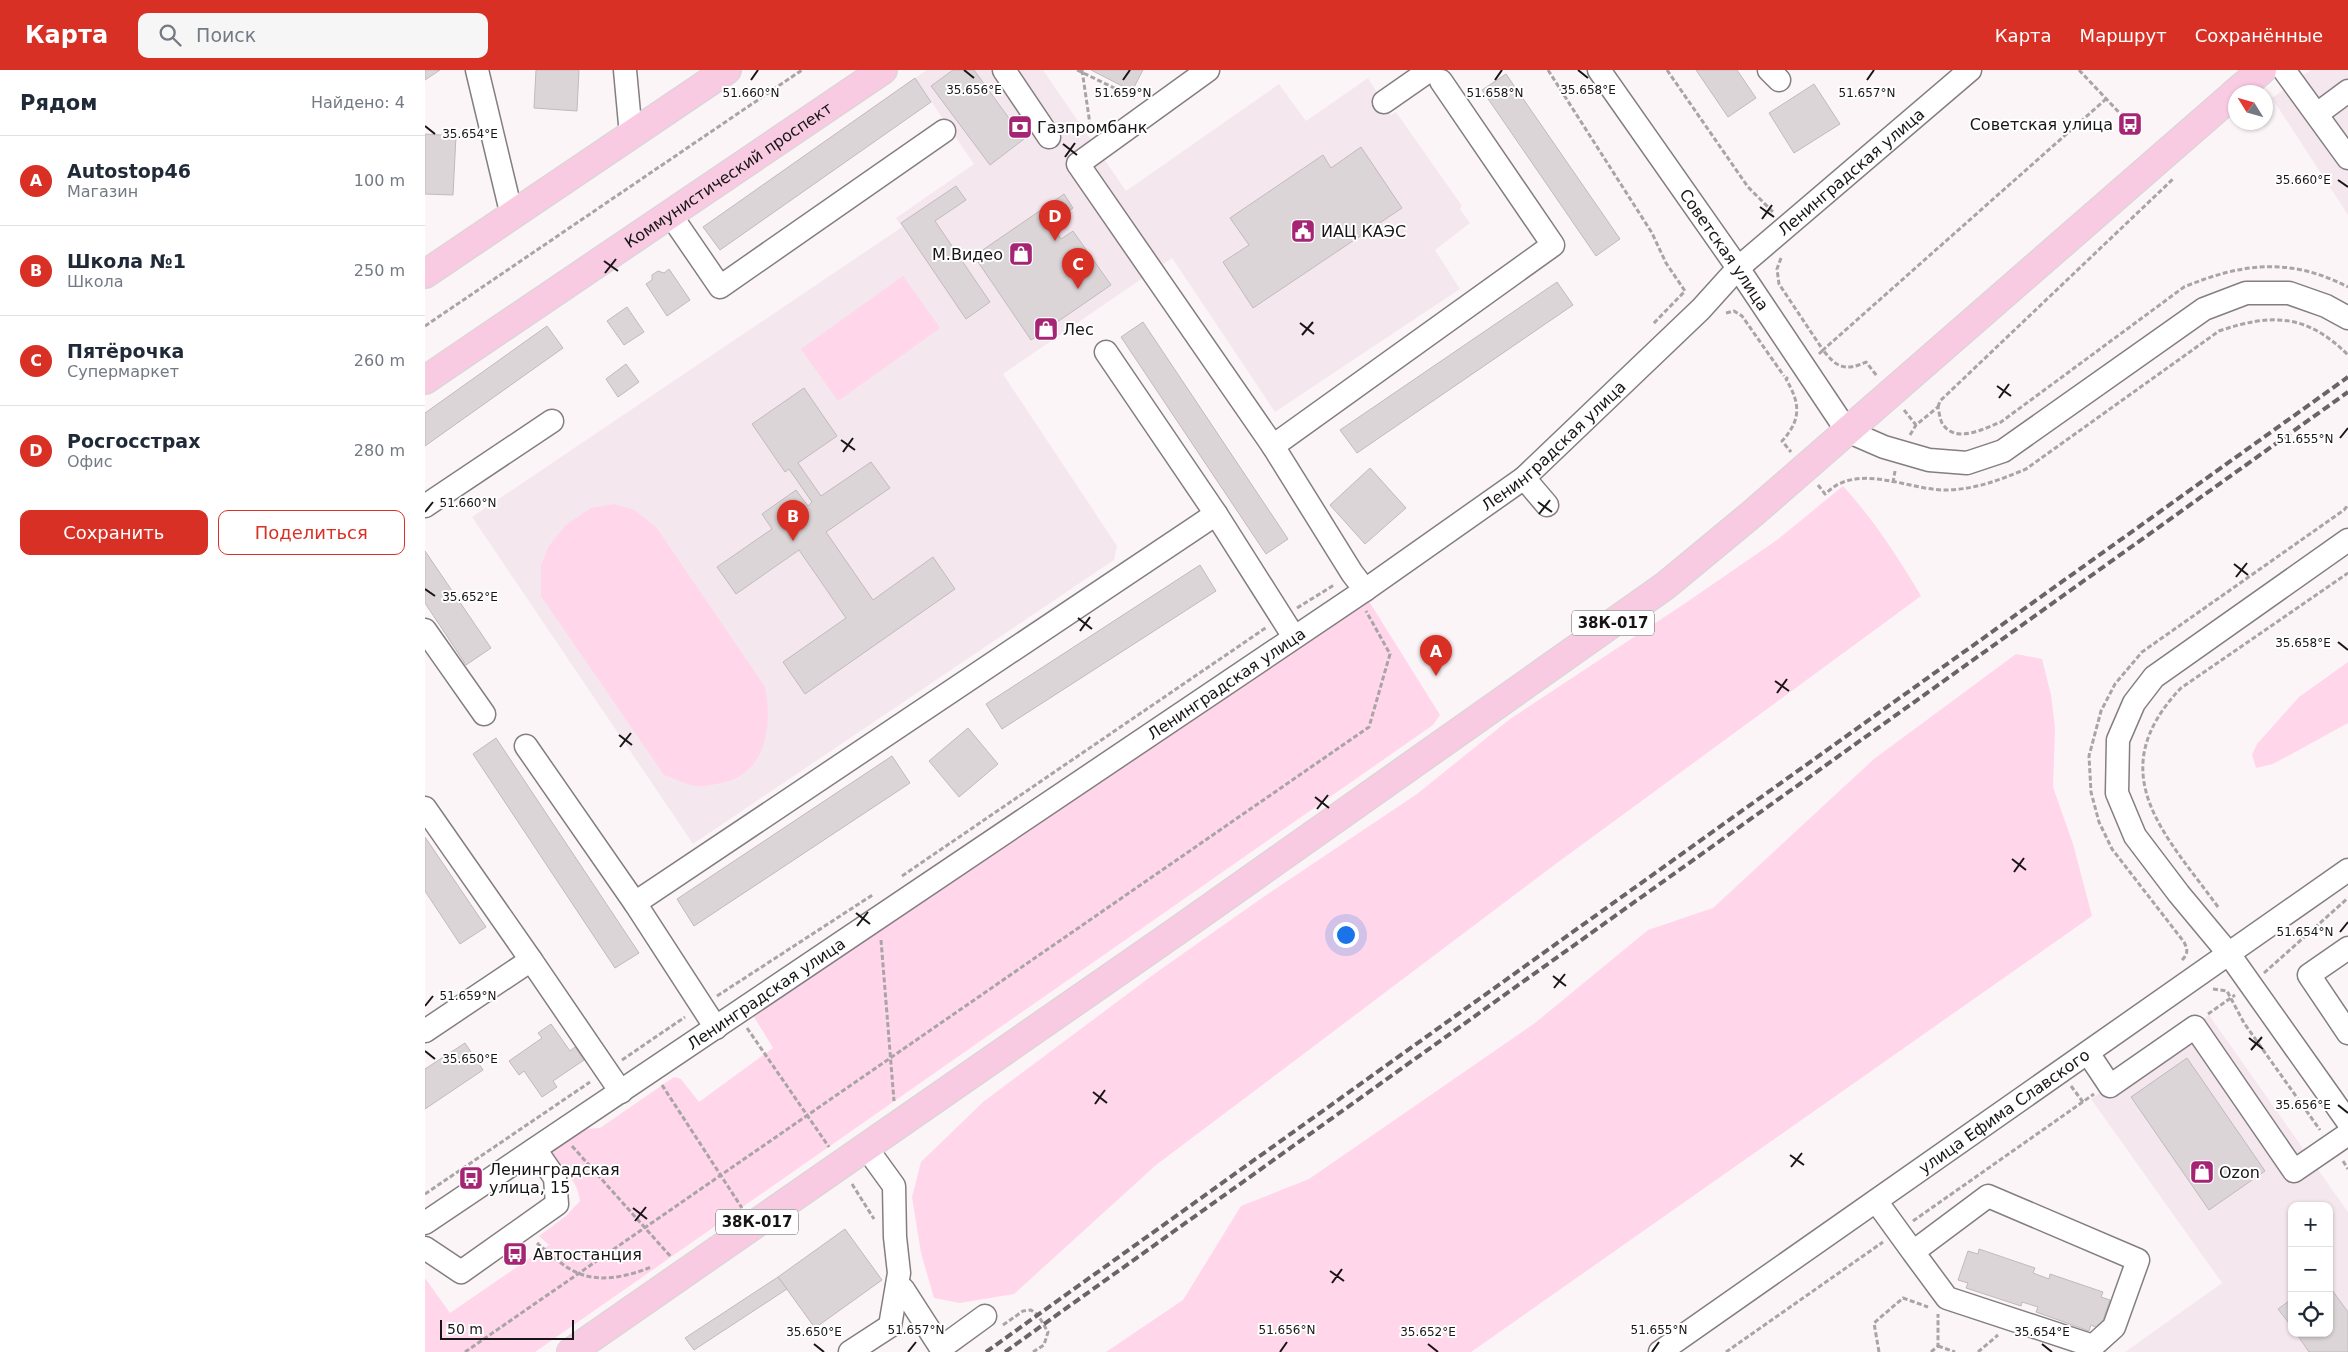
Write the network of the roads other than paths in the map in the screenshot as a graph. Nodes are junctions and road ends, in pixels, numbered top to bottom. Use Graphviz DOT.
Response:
graph roads {
  1 [pos="477,70"];
  2 [pos="625,70"];
  3 [pos="727,70"];
  4 [pos="883,70"];
  5 [pos="1005,70"];
  6 [pos="1208,70"];
  7 [pos="1599,70"];
  8 [pos="1970,70"];
  9 [pos="2262,70"];
  10 [pos="2284,70"];
  11 [pos="1441,73"];
  12 [pos="2245,85"];
  13 [pos="2348,91"];
  14 [pos="2228,100"];
  15 [pos="1384,102"];
  16 [pos="2317,114"];
  17 [pos="944,130"];
  18 [pos="631,135"];
  19 [pos="1049,137"];
  20 [pos="2348,158"];
  21 [pos="670,214"];
  22 [pos="512,216"];
  23 [pos="1738,268"];
  24 [pos="425,274"];
  25 [pos="2348,318"];
  26 [pos="1106,352"];
  27 [pos="425,380"];
  28 [pos="552,420"];
  29 [pos="1847,431"];
  30 [pos="1273,446"];
  31 [pos="1524,478"];
  32 [pos="1547,505"];
  33 [pos="425,506"];
  34 [pos="1216,514"];
  35 [pos="2348,540"];
  36 [pos="1358,586"];
  37 [pos="425,630"];
  38 [pos="1294,637"];
  39 [pos="485,714"];
  40 [pos="526,746"];
  41 [pos="425,808"];
  42 [pos="2348,870"];
  43 [pos="635,903"];
  44 [pos="2348,948"];
  45 [pos="2229,954"];
  46 [pos="531,960"];
  47 [pos="716,1028"];
  48 [pos="425,1031"];
  49 [pos="2348,1033"];
  50 [pos="2088,1053"];
  51 [pos="621,1092"];
  52 [pos="2348,1122"];
  53 [pos="2340,1139"];
  54 [pos="865,1146"];
  55 [pos="535,1149"];
  56 [pos="1876,1201"];
  57 [pos="425,1223"];
  58 [pos="425,1248"];
  59 [pos="1913,1252"];
  60 [pos="897,1287"];
  61 [pos="991,1323"];
  62 [pos="571,1352"];
  63 [pos="850,1352"];
  64 [pos="1661,1352"];
  1 -- 22 [label="street"];
  2 -- 18 [label="street"];
  3 -- 18 [label="main road"];
  4 -- 21 [label="main road, Коммунистический проспект"];
  5 -- 19 [label="street"];
  6 -- 30 [label="street"];
  7 -- 23 [label="street, Советская улица"];
  8 -- 23 [label="street, Ленинградская улица"];
  9 -- 12 [label="main road, 38К-017"];
  10 -- 16 [label="street"];
  11 -- 15 [label="street"];
  11 -- 30 [label="street"];
  13 -- 16 [label="street"];
  14 -- 29 [label="main road, 38К-017"];
  16 -- 20 [label="street"];
  17 -- 21 [label="street"];
  18 -- 22 [label="main road"];
  21 -- 27 [label="main road, Коммунистический проспект"];
  22 -- 24 [label="main road"];
  23 -- 29 [label="street, Советская улица"];
  23 -- 31 [label="street, Ленинградская улица"];
  25 -- 29 [label="street"];
  26 -- 34 [label="street"];
  28 -- 33 [label="street"];
  29 -- 54 [label="main road, 38К-017"];
  30 -- 36 [label="street"];
  31 -- 32 [label="street"];
  31 -- 36 [label="street, Ленинградская улица"];
  34 -- 38 [label="street"];
  34 -- 43 [label="street"];
  35 -- 45 [label="street"];
  36 -- 38 [label="street, Ленинградская улица"];
  37 -- 39 [label="street"];
  38 -- 47 [label="street, Ленинградская улица"];
  40 -- 43 [label="street"];
  41 -- 46 [label="street"];
  42 -- 45 [label="street, улица Ефима Славского"];
  43 -- 47 [label="street"];
  44 -- 49 [label="street"];
  45 -- 50 [label="street, улица Ефима Славского"];
  45 -- 52 [label="street"];
  46 -- 48 [label="street"];
  46 -- 51 [label="street"];
  47 -- 51 [label="street, Ленинградская улица"];
  50 -- 53 [label="street"];
  50 -- 56 [label="street, улица Ефима Славского"];
  51 -- 55 [label="street, Ленинградская улица"];
  54 -- 60 [label="street"];
  54 -- 62 [label="main road, 38К-017"];
  55 -- 57 [label="street, Ленинградская улица"];
  55 -- 58 [label="street"];
  56 -- 59 [label="street"];
  56 -- 64 [label="street, улица Ефима Славского"];
  59 -- 59 [label="street"];
  60 -- 61 [label="street"];
  60 -- 63 [label="street"];
}
